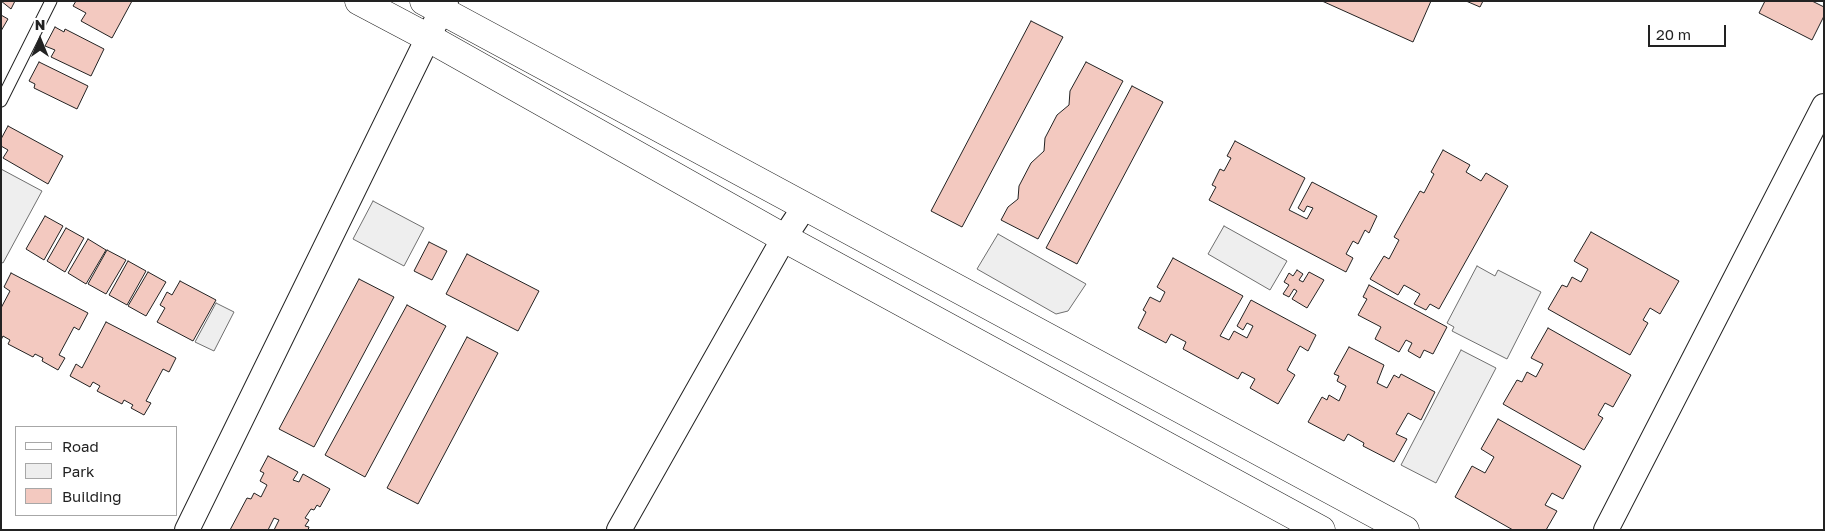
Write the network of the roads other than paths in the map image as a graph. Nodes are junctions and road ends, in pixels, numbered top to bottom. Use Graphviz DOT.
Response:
graph roads {
  1 [pos="51,1"];
  2 [pos="359,1"];
  3 [pos="437,4"];
  4 [pos="427,37"];
  5 [pos="1,101"];
  6 [pos="1824,106"];
  7 [pos="805,206"];
  8 [pos="784,238"];
  9 [pos="187,530"];
  10 [pos="618,530"];
  11 [pos="1321,530"];
  12 [pos="1405,530"];
  13 [pos="1606,530"];
  1 -- 5 [label="lane"];
  2 -- 4 [label="street"];
  3 -- 4 [label="street"];
  3 -- 7 [label="street"];
  4 -- 8 [label="street"];
  4 -- 9 [label="street"];
  6 -- 13 [label="street"];
  7 -- 8 [label="street"];
  7 -- 12 [label="street"];
  8 -- 10 [label="street"];
  8 -- 11 [label="street"];
}
